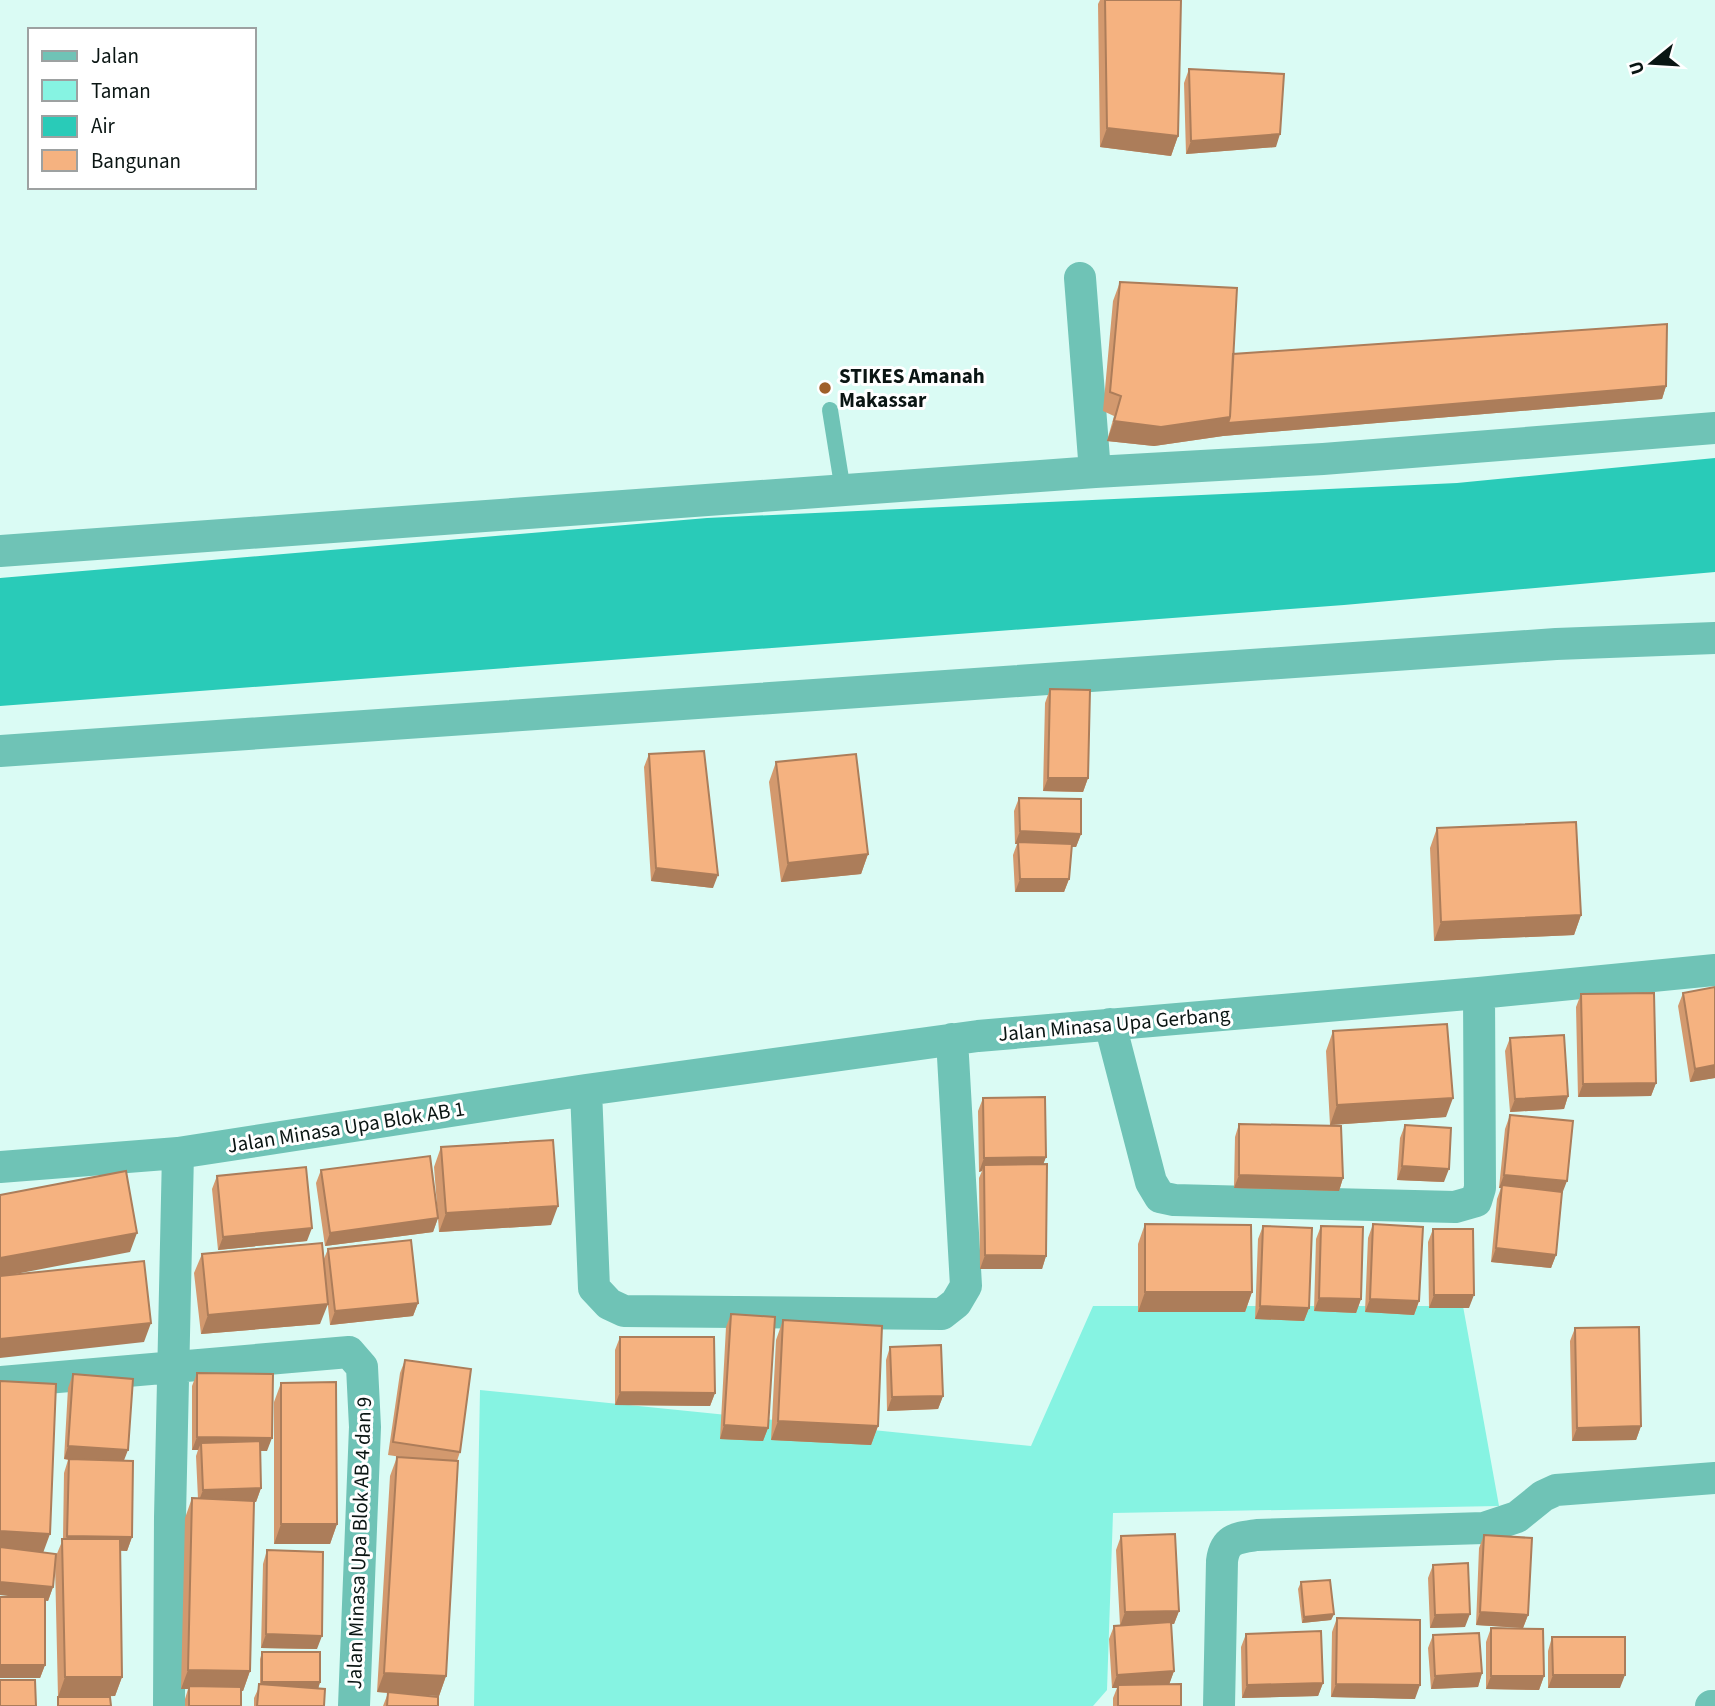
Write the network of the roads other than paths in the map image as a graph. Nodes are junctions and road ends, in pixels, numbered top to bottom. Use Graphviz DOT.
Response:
graph roads {
  1 [pos="1080,278"];
  2 [pos="830,410"];
  3 [pos="1715,428"];
  4 [pos="1095,472"];
  5 [pos="843,491"];
  6 [pos="0,551"];
  7 [pos="1715,638"];
  8 [pos="0,751"];
  9 [pos="1715,970"];
  10 [pos="1479,993"];
  11 [pos="1110,1024"];
  12 [pos="953,1039"];
  13 [pos="586,1090"];
  14 [pos="515,1101"];
  15 [pos="178,1153"];
  16 [pos="0,1167"];
  17 [pos="172,1367"];
  18 [pos="0,1382"];
  19 [pos="1715,1478"];
  20 [pos="169,1706"];
  21 [pos="354,1706"];
  22 [pos="1219,1706"];
  1 -- 4 [label="street"];
  2 -- 5 [label="lane"];
  3 -- 4 [label="street"];
  4 -- 5 [label="street"];
  5 -- 6 [label="street"];
  7 -- 8 [label="street"];
  9 -- 10 [label="street, Jalan Minasa Upa Gerbang"];
  10 -- 11 [label="street, Jalan Minasa Upa Gerbang"];
  10 -- 11 [label="street"];
  11 -- 12 [label="street, Jalan Minasa Upa Gerbang"];
  12 -- 13 [label="street, Jalan Minasa Upa Gerbang"];
  12 -- 13 [label="street"];
  13 -- 14 [label="street, Jalan Minasa Upa Gerbang"];
  14 -- 15 [label="street, Jalan Minasa Upa Blok AB 1"];
  15 -- 16 [label="street, Jalan Minasa Upa Blok AB 1"];
  15 -- 17 [label="street"];
  17 -- 18 [label="street"];
  17 -- 20 [label="street"];
  17 -- 21 [label="street, Jalan Minasa Upa Blok AB 4 dan 9"];
  19 -- 22 [label="street"];
}
